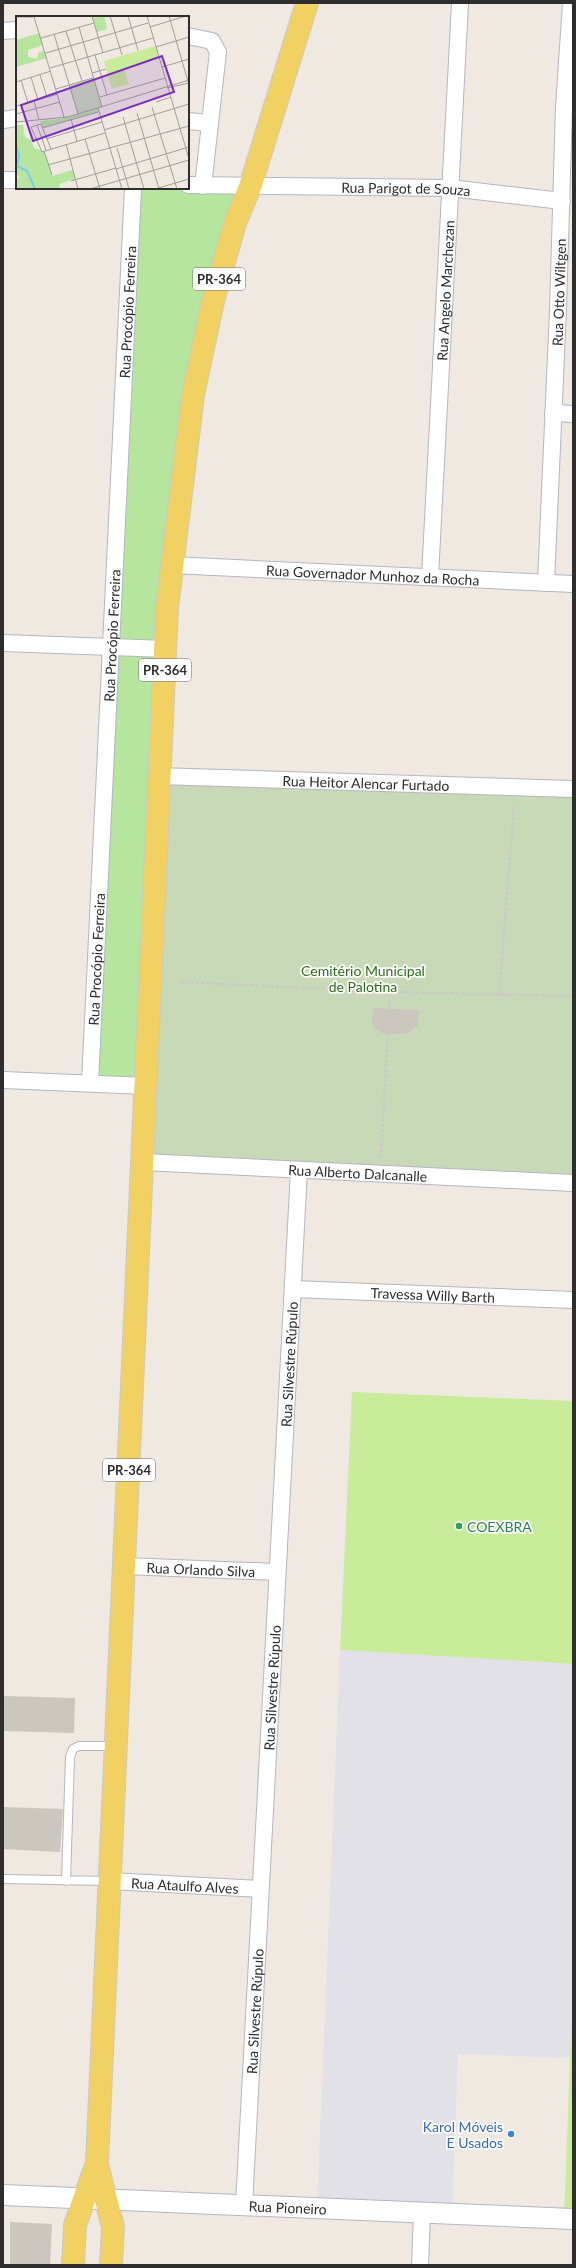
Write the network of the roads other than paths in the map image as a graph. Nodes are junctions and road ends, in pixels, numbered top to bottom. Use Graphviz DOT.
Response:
graph roads {
  1 [pos="308,3"];
  2 [pos="460,3"];
  3 [pos="571,3"];
  4 [pos="16,30"];
  5 [pos="3,31"];
  6 [pos="189,36"];
  7 [pos="568,108"];
  8 [pos="16,118"];
  9 [pos="3,120"];
  10 [pos="189,121"];
  11 [pos="209,123"];
  12 [pos="3,180"];
  13 [pos="16,180"];
  14 [pos="196,186"];
  15 [pos="250,187"];
  16 [pos="450,188"];
  17 [pos="133,189"];
  18 [pos="562,201"];
  19 [pos="566,265"];
  20 [pos="553,413"];
  21 [pos="573,414"];
  22 [pos="172,565"];
  23 [pos="430,578"];
  24 [pos="546,582"];
  25 [pos="573,584"];
  26 [pos="3,643"];
  27 [pos="111,647"];
  28 [pos="166,650"];
  29 [pos="158,776"];
  30 [pos="573,789"];
  31 [pos="3,1080"];
  32 [pos="90,1083"];
  33 [pos="146,1086"];
  34 [pos="143,1162"];
  35 [pos="299,1170"];
  36 [pos="573,1183"];
  37 [pos="293,1289"];
  38 [pos="573,1300"];
  39 [pos="125,1566"];
  40 [pos="278,1572"];
  41 [pos="115,1746"];
  42 [pos="3,1879"];
  43 [pos="66,1881"];
  44 [pos="109,1881"];
  45 [pos="260,1889"];
  46 [pos="3,2195"];
  47 [pos="95,2199"];
  48 [pos="244,2205"];
  49 [pos="422,2213"];
  50 [pos="573,2219"];
  51 [pos="73,2265"];
  52 [pos="111,2265"];
  53 [pos="420,2265"];
  1 -- 15 [label="main road, PR-364"];
  2 -- 16 [label="street, Rua Angelo Marchezan"];
  3 -- 7 [label="street, Rua Otto Wiltgen"];
  4 -- 5 [label="street"];
  6 -- 11 [label="street"];
  7 -- 18 [label="street, Rua Otto Wiltgen"];
  8 -- 9 [label="street"];
  10 -- 11 [label="street"];
  11 -- 14 [label="street"];
  12 -- 13 [label="street"];
  14 -- 15 [label="street, Rua Parigot de Souza"];
  15 -- 16 [label="street, Rua Parigot de Souza"];
  15 -- 22 [label="main road, PR-364"];
  16 -- 18 [label="street, Rua Parigot de Souza"];
  16 -- 23 [label="street, Rua Angelo Marchezan"];
  17 -- 27 [label="street, Rua Procópio Ferreira"];
  18 -- 19 [label="street, Rua Otto Wiltgen"];
  19 -- 20 [label="street, Rua Otto Wiltgen"];
  20 -- 21 [label="street"];
  20 -- 24 [label="street, Rua Otto Wiltgen"];
  22 -- 23 [label="street, Rua Governador Munhoz da Rocha"];
  22 -- 28 [label="main road, PR-364"];
  23 -- 24 [label="street, Rua Governador Munhoz da Rocha"];
  24 -- 25 [label="street, Rua Governador Munhoz da Rocha"];
  26 -- 27 [label="street"];
  27 -- 28 [label="street"];
  27 -- 32 [label="street, Rua Procópio Ferreira"];
  28 -- 29 [label="main road, PR-364"];
  29 -- 30 [label="street, Rua Heitor Alencar Furtado"];
  29 -- 33 [label="main road, PR-364"];
  31 -- 32 [label="street"];
  32 -- 33 [label="street"];
  33 -- 34 [label="main road, PR-364"];
  34 -- 35 [label="street, Rua Alberto Dalcanalle"];
  34 -- 39 [label="main road, PR-364"];
  35 -- 36 [label="street, Rua Alberto Dalcanalle"];
  35 -- 37 [label="street, Rua Silvestre Rúpulo"];
  37 -- 38 [label="street, Travessa Willy Barth"];
  37 -- 40 [label="street, Rua Silvestre Rúpulo"];
  39 -- 40 [label="street, Rua Orlando Silva"];
  39 -- 41 [label="main road, PR-364"];
  40 -- 45 [label="street, Rua Silvestre Rúpulo"];
  41 -- 43 [label="lane"];
  41 -- 44 [label="main road, PR-364"];
  42 -- 43 [label="lane"];
  43 -- 44 [label="lane"];
  44 -- 45 [label="street, Rua Ataulfo Alves"];
  44 -- 47 [label="main road, PR-364"];
  45 -- 48 [label="street, Rua Silvestre Rúpulo"];
  46 -- 47 [label="street, Rua Pioneiro"];
  47 -- 48 [label="street, Rua Pioneiro"];
  47 -- 51 [label="main road"];
  47 -- 52 [label="main road"];
  48 -- 49 [label="street, Rua Pioneiro"];
  49 -- 50 [label="street, Rua Pioneiro"];
  49 -- 53 [label="street"];
}
